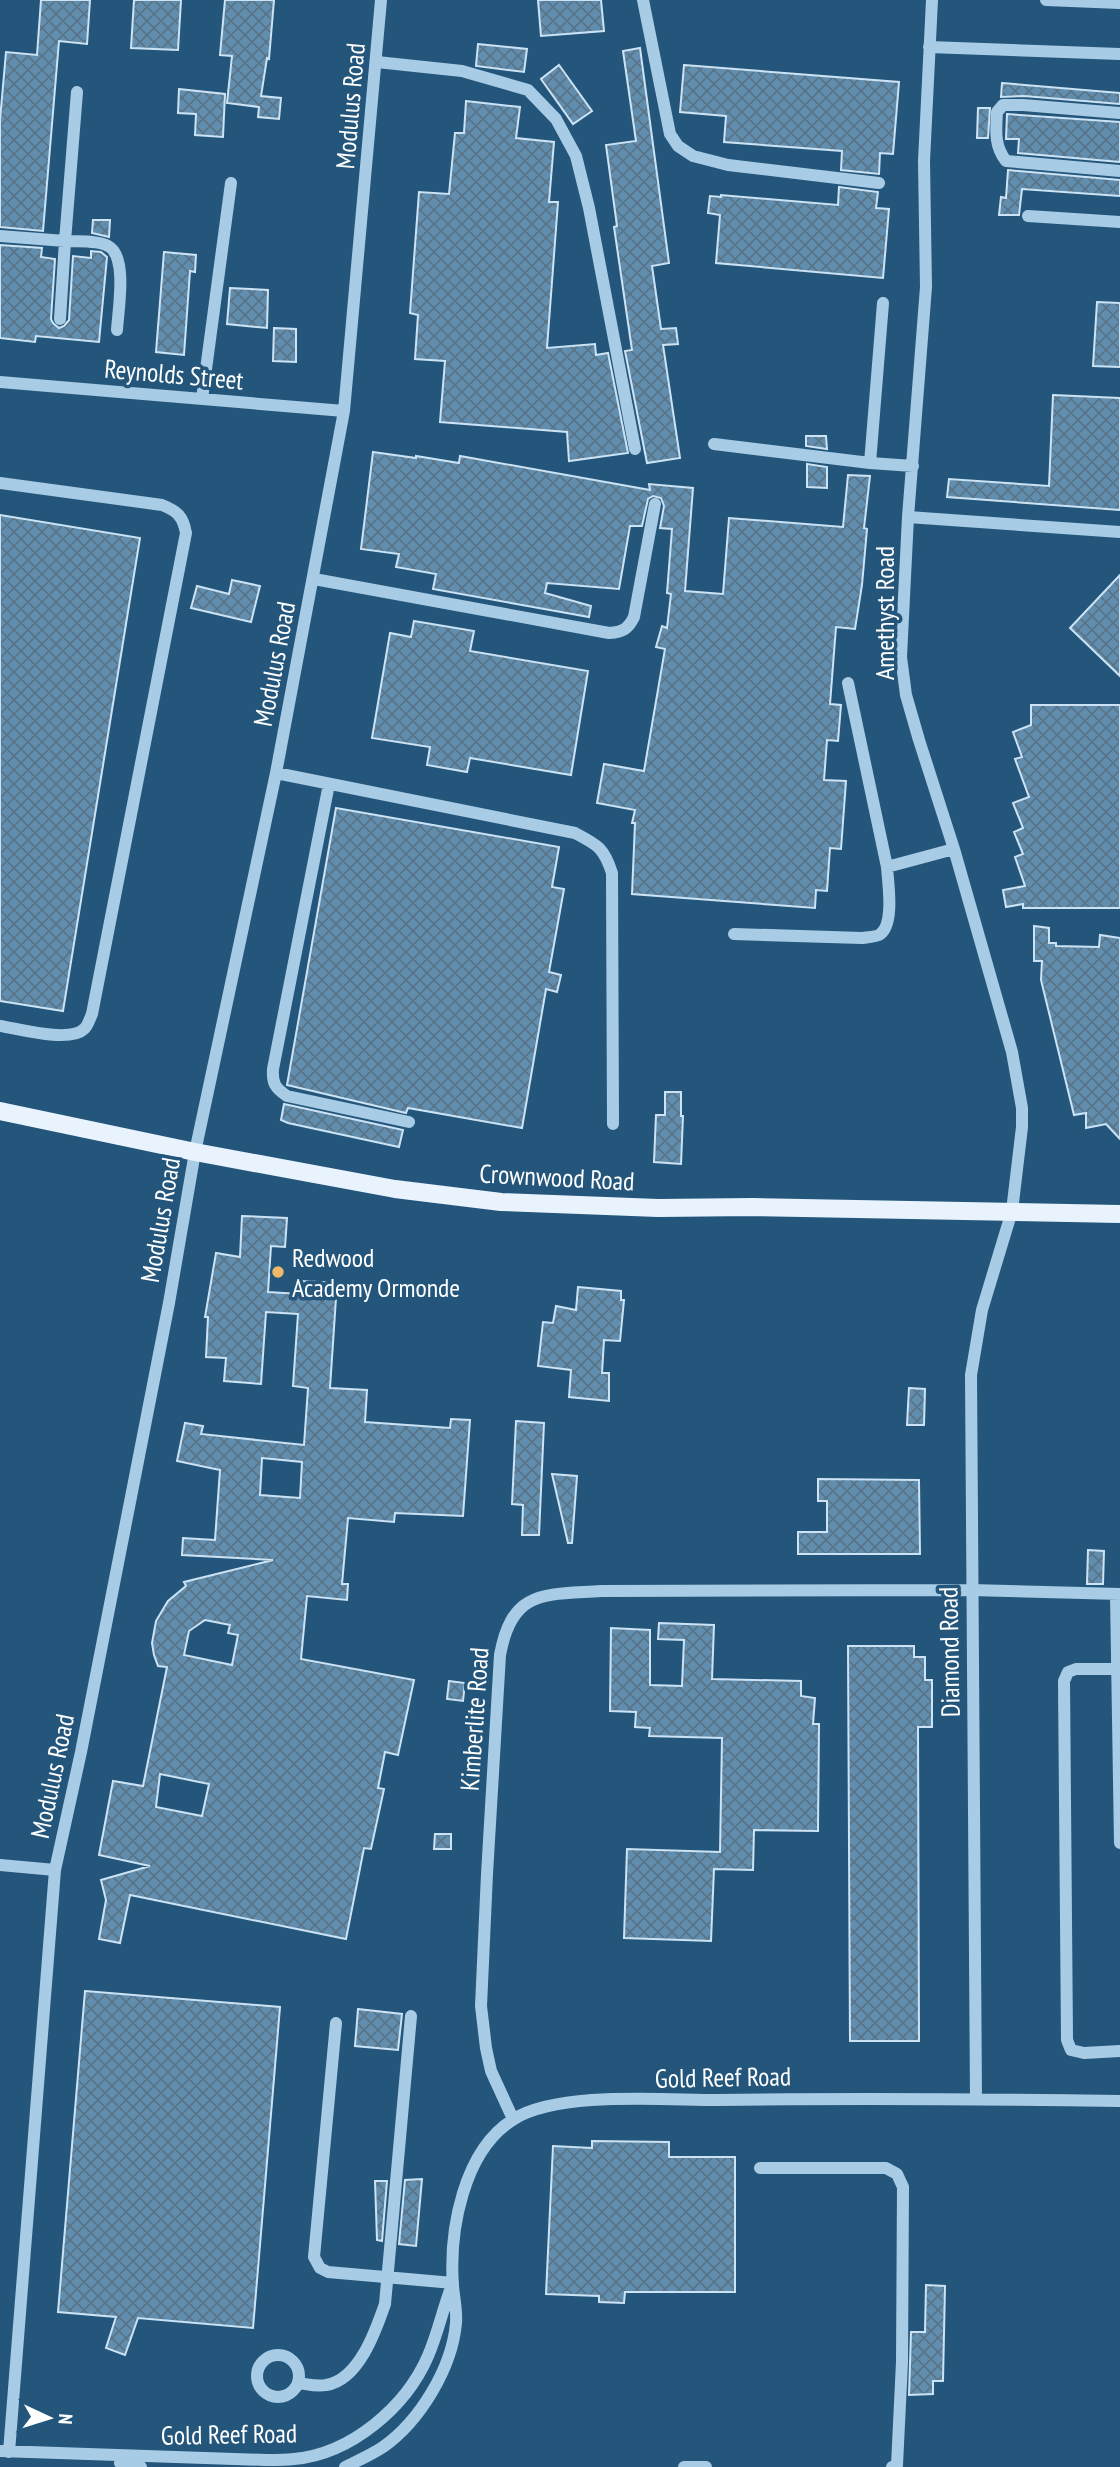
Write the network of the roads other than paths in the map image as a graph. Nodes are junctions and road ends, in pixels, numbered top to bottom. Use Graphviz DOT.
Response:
graph roads {
  1 [pos="381,0"];
  2 [pos="643,0"];
  3 [pos="932,0"];
  4 [pos="1046,0"];
  5 [pos="1120,3"];
  6 [pos="929,47"];
  7 [pos="1120,54"];
  8 [pos="377,62"];
  9 [pos="77,92"];
  10 [pos="1120,113"];
  11 [pos="1120,171"];
  12 [pos="232,183"];
  13 [pos="878,183"];
  14 [pos="1028,216"];
  15 [pos="1120,222"];
  16 [pos="0,236"];
  17 [pos="65,241"];
  18 [pos="883,303"];
  19 [pos="60,319"];
  20 [pos="117,330"];
  21 [pos="0,382"];
  22 [pos="202,399"];
  23 [pos="345,411"];
  24 [pos="714,444"];
  25 [pos="635,449"];
  26 [pos="870,463"];
  27 [pos="913,466"];
  28 [pos="0,483"];
  29 [pos="655,504"];
  30 [pos="908,517"];
  31 [pos="1120,532"];
  32 [pos="314,579"];
  33 [pos="848,683"];
  34 [pos="276,773"];
  35 [pos="329,784"];
  36 [pos="954,849"];
  37 [pos="887,867"];
  38 [pos="734,934"];
  39 [pos="0,1026"];
  40 [pos="0,1111"];
  41 [pos="409,1122"];
  42 [pos="612,1124"];
  43 [pos="195,1152"];
  44 [pos="1012,1211"];
  45 [pos="1120,1214"];
  46 [pos="971,1590"];
  47 [pos="1118,1594"];
  48 [pos="1117,1669"];
  49 [pos="1120,1843"];
  50 [pos="0,1865"];
  51 [pos="55,1870"];
  52 [pos="411,2016"];
  53 [pos="336,2024"];
  54 [pos="1120,2051"];
  55 [pos="976,2099"];
  56 [pos="1120,2101"];
  57 [pos="513,2119"];
  58 [pos="760,2168"];
  59 [pos="387,2277"];
  60 [pos="452,2284"];
  61 [pos="299,2383"];
  62 [pos="5,2452"];
  63 [pos="81,2456"];
  64 [pos="141,2467"];
  65 [pos="345,2467"];
  66 [pos="684,2467"];
  67 [pos="706,2467"];
  68 [pos="892,2467"];
  1 -- 8 [label="street, Modulus Road"];
  2 -- 13 [label="street"];
  3 -- 6 [label="street, Amethyst Road"];
  4 -- 5 [label="street"];
  6 -- 7 [label="street"];
  6 -- 27 [label="street, Amethyst Road"];
  8 -- 23 [label="street, Modulus Road"];
  8 -- 25 [label="street"];
  9 -- 17 [label="street"];
  10 -- 11 [label="street"];
  12 -- 22 [label="street"];
  14 -- 15 [label="street"];
  16 -- 17 [label="street"];
  17 -- 19 [label="street"];
  17 -- 20 [label="street"];
  18 -- 26 [label="street"];
  21 -- 22 [label="street, Reynolds Street"];
  22 -- 23 [label="street, Reynolds Street"];
  23 -- 32 [label="street, Modulus Road"];
  24 -- 26 [label="street"];
  26 -- 27 [label="street"];
  27 -- 30 [label="street, Amethyst Road"];
  28 -- 39 [label="street"];
  29 -- 32 [label="street"];
  30 -- 31 [label="street"];
  30 -- 36 [label="street, Amethyst Road"];
  32 -- 34 [label="street, Modulus Road"];
  33 -- 37 [label="street"];
  34 -- 35 [label="street"];
  34 -- 43 [label="street, Modulus Road"];
  35 -- 41 [label="street"];
  35 -- 42 [label="street"];
  36 -- 37 [label="street"];
  36 -- 44 [label="street, Amethyst Road"];
  37 -- 38 [label="street"];
  40 -- 43 [label="main road, Crownwood Road"];
  43 -- 44 [label="main road, Crownwood Road"];
  43 -- 51 [label="street, Modulus Road"];
  44 -- 45 [label="main road, Crownwood Road"];
  44 -- 46 [label="street, Diamond Road"];
  46 -- 47 [label="street, Kimberlite Road"];
  46 -- 55 [label="street, Diamond Road"];
  46 -- 57 [label="street, Kimberlite Road"];
  47 -- 48 [label="street"];
  48 -- 49 [label="street"];
  48 -- 54 [label="street"];
  50 -- 51 [label="street"];
  51 -- 62 [label="street, Modulus Road"];
  52 -- 59 [label="street"];
  53 -- 59 [label="street"];
  55 -- 56 [label="street, Gold Reef Road"];
  55 -- 57 [label="street, Gold Reef Road"];
  57 -- 60 [label="street, Gold Reef Road"];
  58 -- 68 [label="street"];
  59 -- 60 [label="street"];
  59 -- 61 [label="street"];
  60 -- 63 [label="street, Gold Reef Road"];
  60 -- 65 [label="street, Gold Reef Road"];
  62 -- 63 [label="street, Gold Reef Road"];
  63 -- 64 [label="street, Gold Reef Road"];
  66 -- 67 [label="street"];
}
